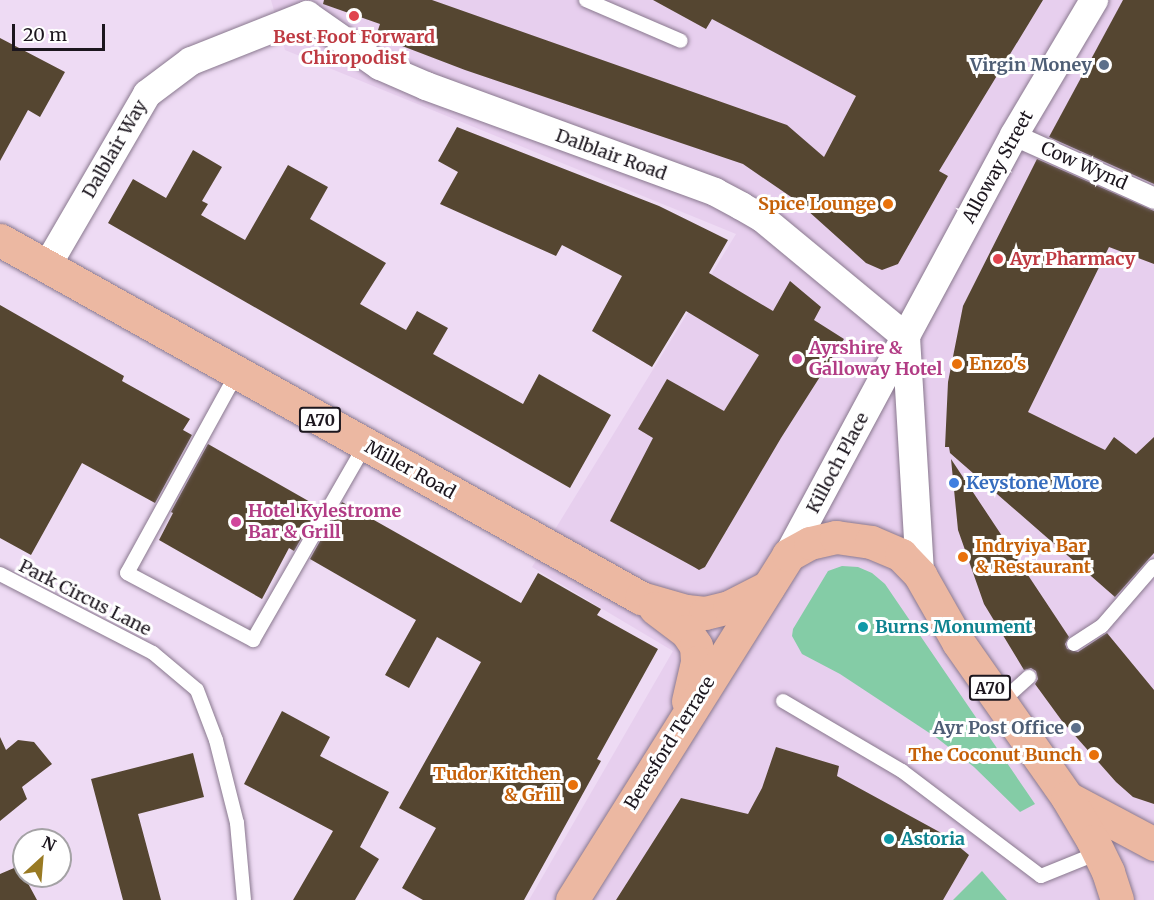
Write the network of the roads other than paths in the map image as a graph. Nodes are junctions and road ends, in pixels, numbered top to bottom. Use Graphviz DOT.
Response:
graph roads {
  1 [pos="586,0"];
  2 [pos="1094,0"];
  3 [pos="307,7"];
  4 [pos="681,40"];
  5 [pos="1014,135"];
  6 [pos="1154,198"];
  7 [pos="0,240"];
  8 [pos="47,266"];
  9 [pos="906,337"];
  10 [pos="237,373"];
  11 [pos="365,445"];
  12 [pos="789,555"];
  13 [pos="1154,566"];
  14 [pos="0,574"];
  15 [pos="920,575"];
  16 [pos="768,587"];
  17 [pos="641,598"];
  18 [pos="1074,644"];
  19 [pos="1029,676"];
  20 [pos="783,700"];
  21 [pos="1000,703"];
  22 [pos="683,722"];
  23 [pos="1067,797"];
  24 [pos="1154,844"];
  25 [pos="1100,852"];
  26 [pos="244,900"];
  27 [pos="572,900"];
  28 [pos="1117,900"];
  1 -- 4 [label="lane"];
  2 -- 5 [label="street, Alloway Street"];
  3 -- 8 [label="street, Dalblair Way"];
  3 -- 9 [label="street, Dalblair Road"];
  5 -- 6 [label="street, Cow Wynd"];
  5 -- 9 [label="street, Alloway Street"];
  7 -- 8 [label="main road, Miller Road / A70"];
  8 -- 10 [label="main road, Miller Road / A70"];
  9 -- 12 [label="street, Killoch Place"];
  9 -- 15 [label="street"];
  10 -- 11 [label="main road, Miller Road / A70"];
  10 -- 11 [label="lane"];
  11 -- 17 [label="main road, Miller Road / A70"];
  12 -- 15 [label="main road, A70"];
  12 -- 16 [label="main road, Killoch Place / A70"];
  13 -- 18 [label="lane"];
  14 -- 26 [label="lane, Park Circus Lane"];
  15 -- 21 [label="main road, A70"];
  16 -- 17 [label="main road, Miller Road / A70"];
  16 -- 22 [label="main road, Beresford Terrace / A70"];
  17 -- 22 [label="main road"];
  19 -- 21 [label="lane"];
  20 -- 25 [label="lane"];
  21 -- 23 [label="main road, A70"];
  22 -- 27 [label="main road, Beresford Terrace / A70"];
  23 -- 24 [label="main road, A70"];
  23 -- 25 [label="main road, A70"];
  25 -- 28 [label="main road, A70"];
}
